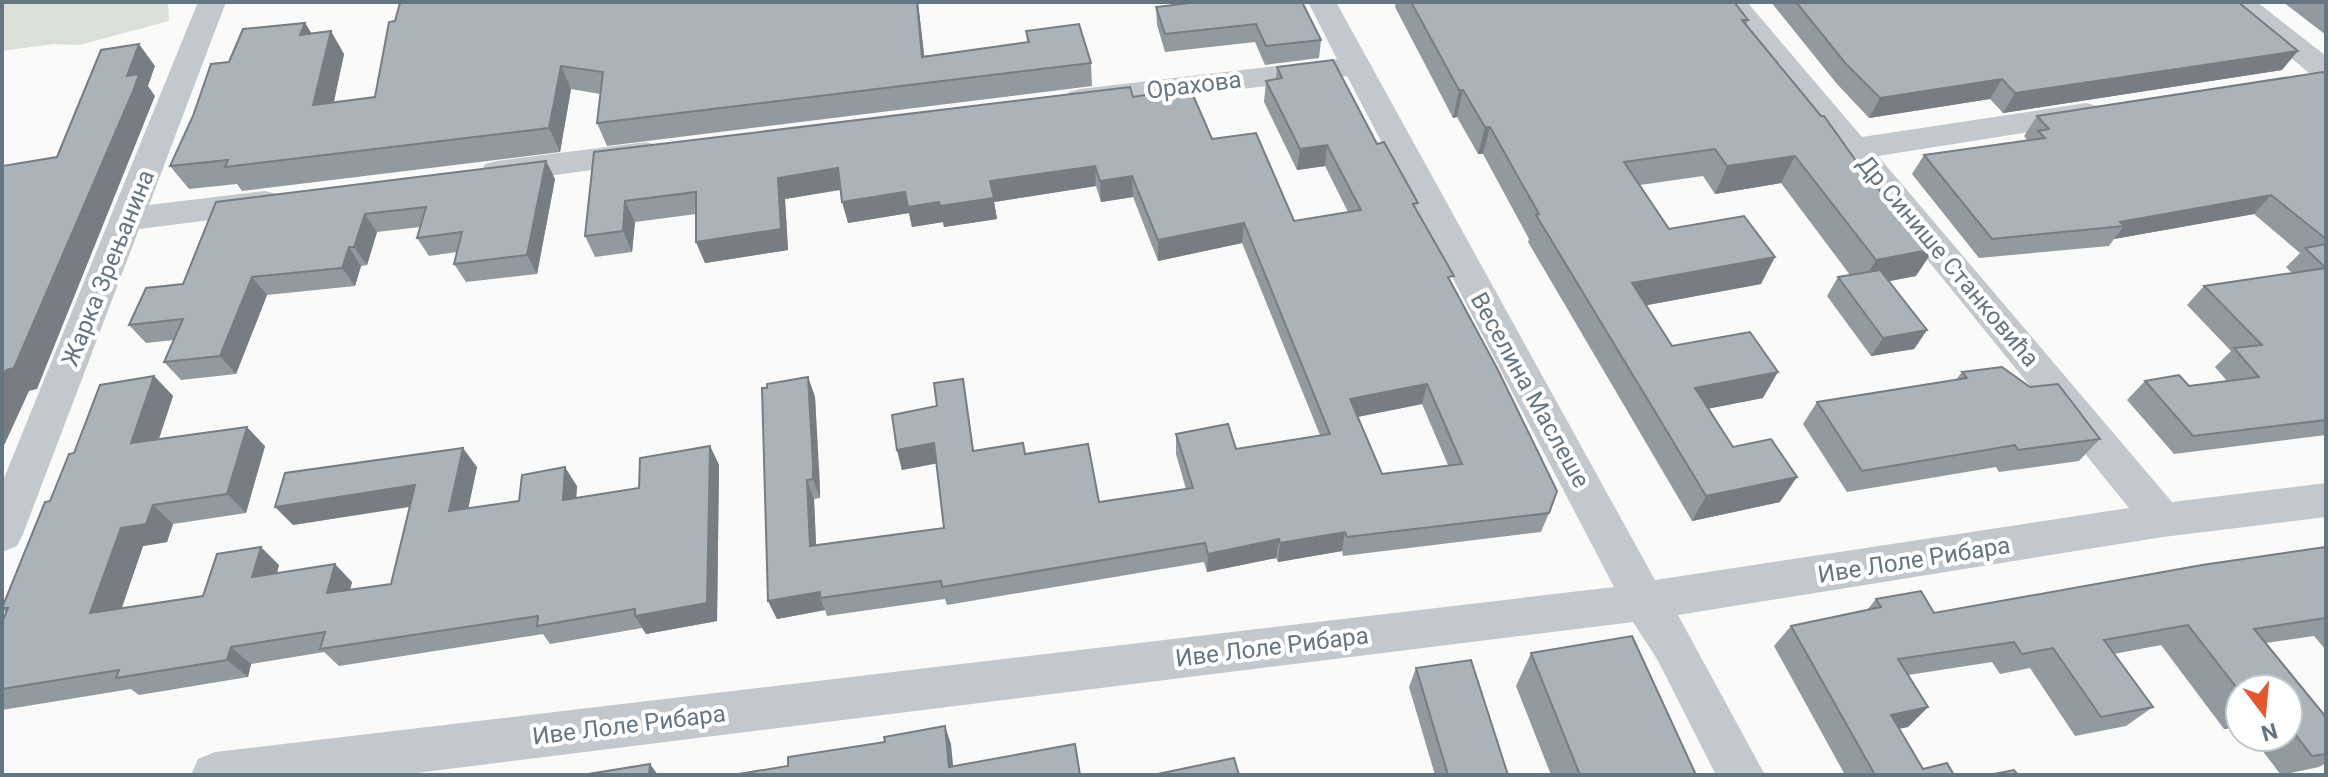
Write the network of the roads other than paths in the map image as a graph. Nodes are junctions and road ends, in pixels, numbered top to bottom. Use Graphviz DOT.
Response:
graph roads {
  1 [pos="212,2"];
  2 [pos="1322,2"];
  3 [pos="1732,2"];
  4 [pos="2239,2"];
  5 [pos="1355,66"];
  6 [pos="2326,73"];
  7 [pos="2295,81"];
  8 [pos="1050,103"];
  9 [pos="2121,107"];
  10 [pos="1854,149"];
  11 [pos="670,150"];
  12 [pos="469,176"];
  13 [pos="299,197"];
  14 [pos="128,219"];
  15 [pos="2326,500"];
  16 [pos="2163,520"];
  17 [pos="2,534"];
  18 [pos="1644,601"];
  19 [pos="215,775"];
  20 [pos="1741,775"];
  1 -- 14 [label="street, Жарка Зрењанина"];
  2 -- 5 [label="street, Веселина Маслеше"];
  3 -- 10 [label="street, Др Синише Станковића"];
  4 -- 6 [label="street"];
  5 -- 8 [label="street, Орахова"];
  5 -- 18 [label="street, Веселина Маслеше"];
  6 -- 7 [label="street"];
  9 -- 10 [label="street"];
  10 -- 16 [label="street, Др Синише Станковића"];
  11 -- 12 [label="street"];
  13 -- 14 [label="street"];
  14 -- 17 [label="street, Жарка Зрењанина"];
  15 -- 16 [label="street, Иве Лоле Рибара"];
  16 -- 18 [label="street, Иве Лоле Рибара"];
  18 -- 19 [label="street, Иве Лоле Рибара"];
  18 -- 20 [label="street, Веселина Маслеше"];
}
